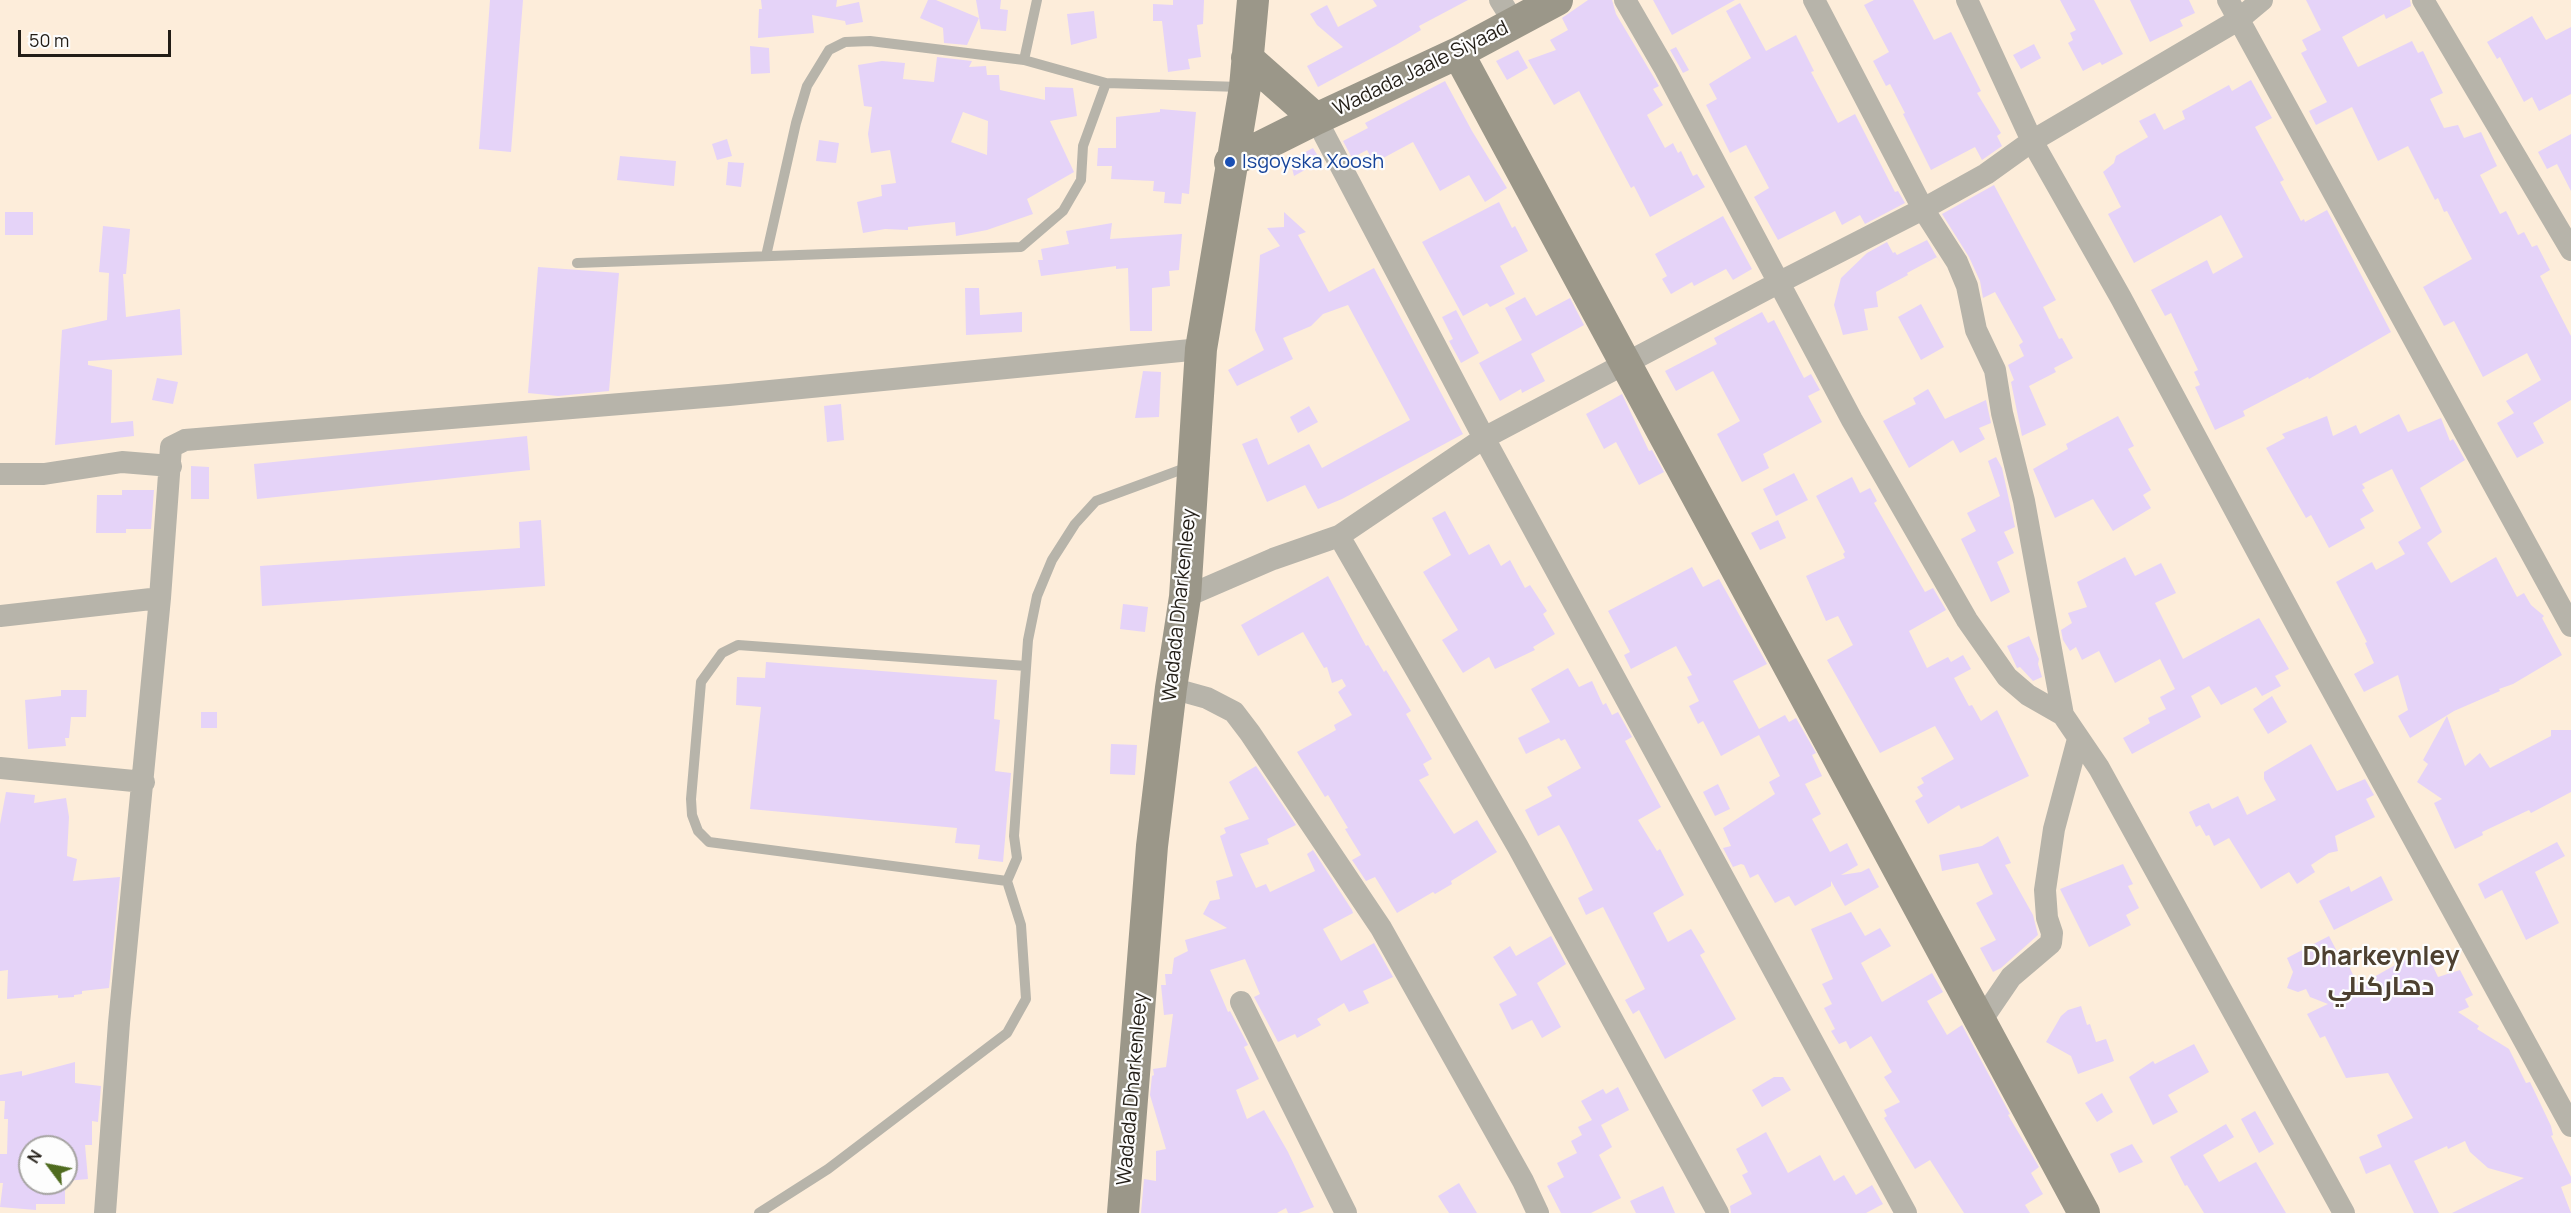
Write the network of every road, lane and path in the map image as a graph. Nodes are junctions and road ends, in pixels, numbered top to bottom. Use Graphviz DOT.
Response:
graph roads {
  1 [pos="1037,0"];
  2 [pos="1253,0"];
  3 [pos="1557,0"];
  4 [pos="1625,0"];
  5 [pos="1814,0"];
  6 [pos="1967,0"];
  7 [pos="2228,0"];
  8 [pos="2262,0"];
  9 [pos="2423,0"];
  10 [pos="1507,12"];
  11 [pos="2238,20"];
  12 [pos="1458,53"];
  13 [pos="1024,60"];
  14 [pos="1246,72"];
  15 [pos="1106,83"];
  16 [pos="1316,119"];
  17 [pos="2032,141"];
  18 [pos="1230,162"];
  19 [pos="1923,209"];
  20 [pos="2570,246"];
  21 [pos="766,256"];
  22 [pos="577,263"];
  23 [pos="1778,283"];
  24 [pos="1201,349"];
  25 [pos="1626,365"];
  26 [pos="1484,438"];
  27 [pos="1194,465"];
  28 [pos="171,466"];
  29 [pos="0,474"];
  30 [pos="1338,536"];
  31 [pos="1185,597"];
  32 [pos="160,598"];
  33 [pos="0,616"];
  34 [pos="2571,626"];
  35 [pos="1026,666"];
  36 [pos="1171,688"];
  37 [pos="2063,714"];
  38 [pos="2078,739"];
  39 [pos="0,768"];
  40 [pos="144,782"];
  41 [pos="1007,881"];
  42 [pos="1241,1002"];
  43 [pos="1981,1021"];
  44 [pos="2571,1126"];
  45 [pos="105,1213"];
  46 [pos="759,1213"];
  47 [pos="1123,1213"];
  48 [pos="1346,1213"];
  49 [pos="1538,1213"];
  50 [pos="1718,1213"];
  51 [pos="1906,1213"];
  52 [pos="2084,1213"];
  53 [pos="2344,1213"];
  1 -- 13 [label="lane"];
  2 -- 14 [label="main road, Wadada Dharkenleey"];
  3 -- 10 [label="main road, Wadada Jaale Siyaad"];
  4 -- 23 [label="street"];
  5 -- 19 [label="street"];
  6 -- 17 [label="street"];
  7 -- 11 [label="street"];
  8 -- 11 [label="street"];
  9 -- 20 [label="street"];
  10 -- 12 [label="main road, Wadada Jaale Siyaad"];
  11 -- 17 [label="street"];
  11 -- 34 [label="street"];
  12 -- 16 [label="main road, Wadada Jaale Siyaad"];
  12 -- 25 [label="main road"];
  13 -- 15 [label="lane"];
  13 -- 21 [label="lane"];
  14 -- 15 [label="lane"];
  14 -- 16 [label="main road"];
  14 -- 18 [label="main road, Wadada Dharkenleey"];
  15 -- 21 [label="lane"];
  16 -- 18 [label="main road, Wadada Jaale Siyaad"];
  16 -- 26 [label="street"];
  17 -- 19 [label="street"];
  17 -- 44 [label="street"];
  18 -- 24 [label="main road, Wadada Dharkenleey"];
  19 -- 23 [label="street"];
  19 -- 37 [label="street"];
  21 -- 22 [label="lane"];
  23 -- 25 [label="street"];
  23 -- 37 [label="street"];
  24 -- 27 [label="main road, Wadada Dharkenleey"];
  24 -- 28 [label="street"];
  25 -- 26 [label="street"];
  25 -- 43 [label="main road"];
  26 -- 30 [label="street"];
  26 -- 51 [label="street"];
  27 -- 31 [label="main road, Wadada Dharkenleey"];
  27 -- 35 [label="lane"];
  28 -- 29 [label="street"];
  28 -- 32 [label="street"];
  30 -- 31 [label="street"];
  30 -- 50 [label="street"];
  31 -- 36 [label="main road, Wadada Dharkenleey"];
  32 -- 33 [label="street"];
  32 -- 40 [label="street"];
  35 -- 41 [label="lane"];
  35 -- 41 [label="lane"];
  36 -- 47 [label="main road, Wadada Dharkenleey"];
  36 -- 49 [label="street"];
  37 -- 38 [label="street"];
  38 -- 43 [label="street"];
  38 -- 53 [label="street"];
  39 -- 40 [label="street"];
  40 -- 45 [label="street"];
  41 -- 46 [label="lane"];
  42 -- 48 [label="street"];
  43 -- 52 [label="main road"];
}
